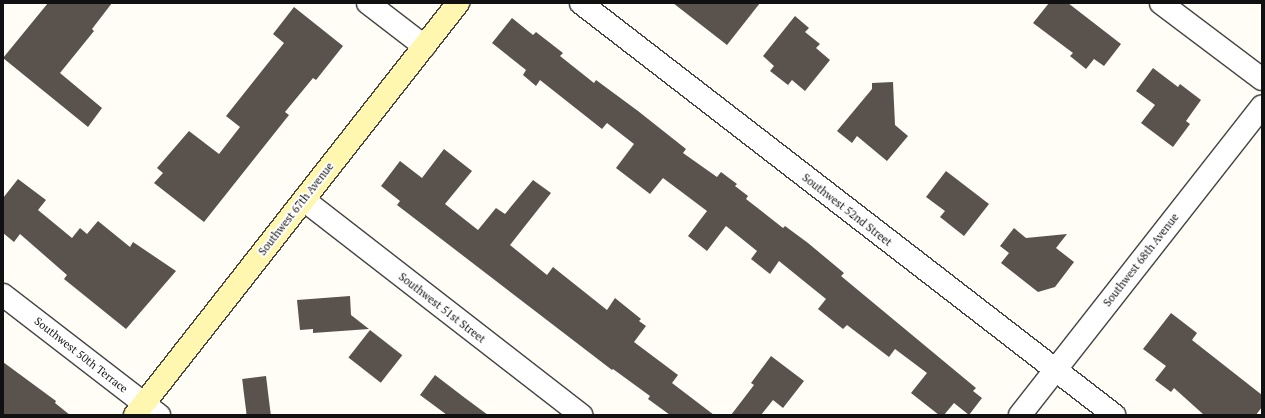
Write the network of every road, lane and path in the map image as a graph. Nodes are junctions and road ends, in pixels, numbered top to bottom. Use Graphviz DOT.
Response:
graph roads {
  1 [pos="368,3"];
  2 [pos="458,3"];
  3 [pos="581,3"];
  4 [pos="1161,3"];
  5 [pos="424,46"];
  6 [pos="1262,79"];
  7 [pos="1262,106"];
  8 [pos="304,200"];
  9 [pos="3,295"];
  10 [pos="1055,370"];
  11 [pos="146,411"];
  12 [pos="581,415"];
  13 [pos="1020,415"];
  14 [pos="1114,415"];
  1 -- 5 [label="street"];
  2 -- 5 [label="main road, Southwest 67th Avenue"];
  3 -- 10 [label="street, Southwest 52nd Street"];
  4 -- 6 [label="street"];
  5 -- 8 [label="main road, Southwest 67th Avenue"];
  7 -- 10 [label="street, Southwest 68th Avenue"];
  8 -- 11 [label="main road, Southwest 67th Avenue"];
  8 -- 12 [label="street, Southwest 51st Street"];
  9 -- 11 [label="street, Southwest 50th Terrace"];
  10 -- 13 [label="street, Southwest 68th Avenue"];
  10 -- 14 [label="street, Southwest 52nd Street"];
}
